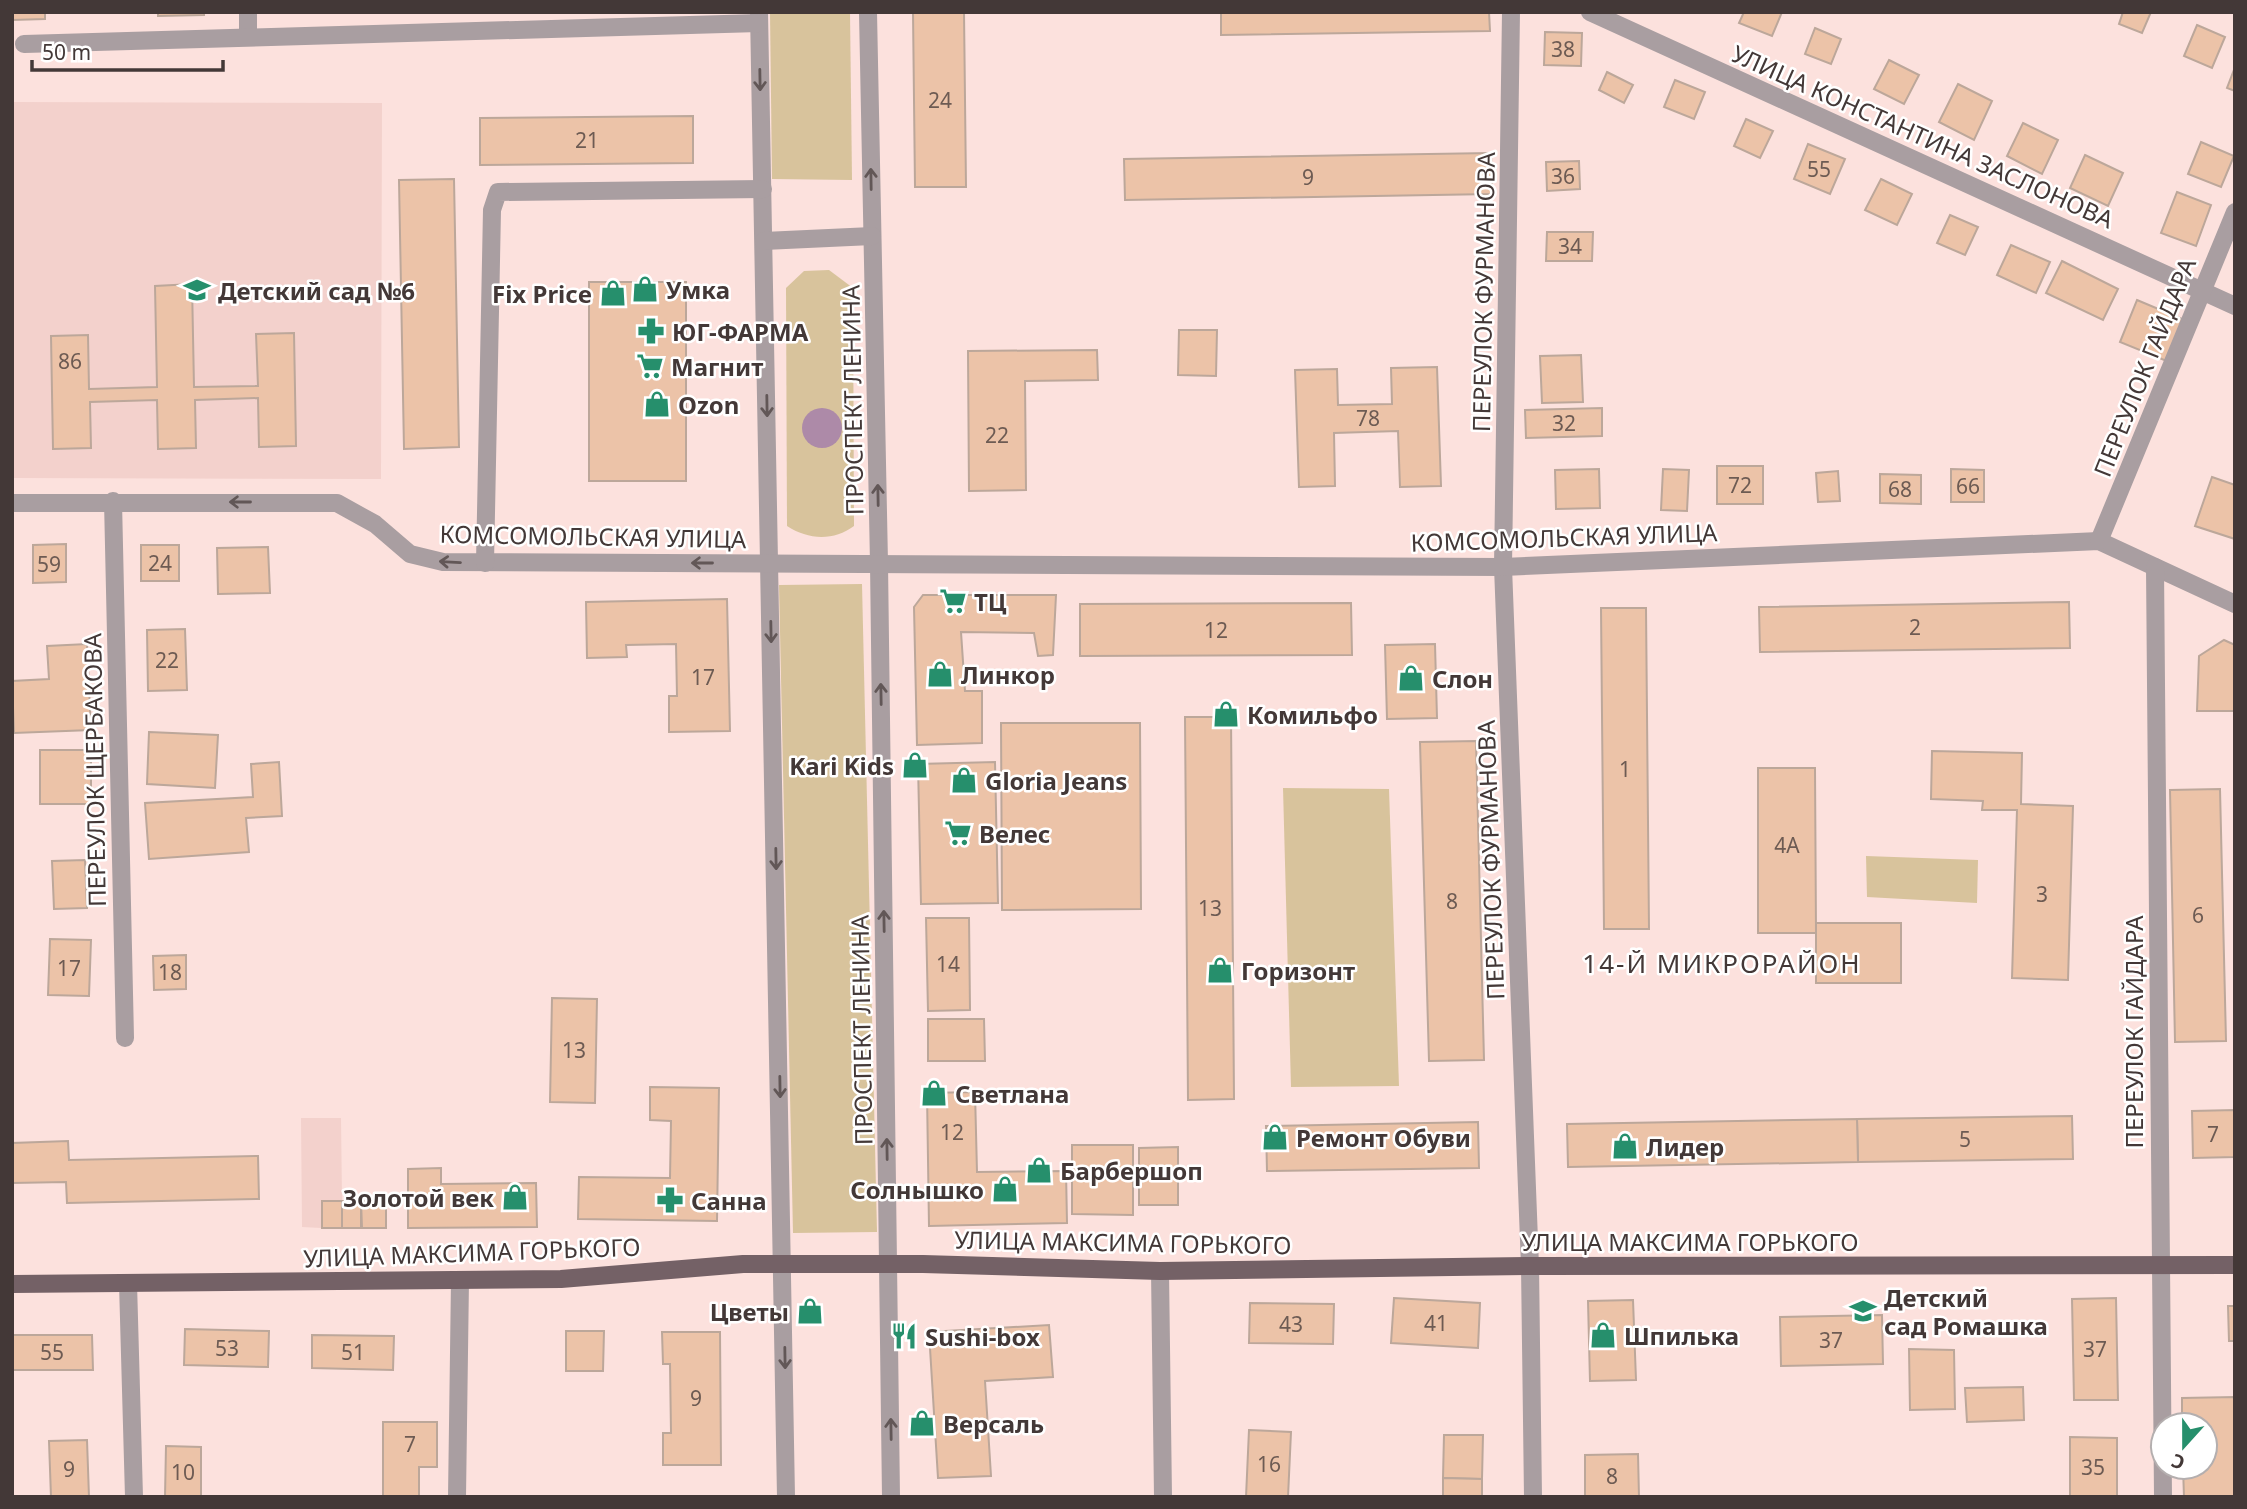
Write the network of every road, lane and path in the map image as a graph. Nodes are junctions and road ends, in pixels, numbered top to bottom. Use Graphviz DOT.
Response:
graph roads {
  1 [pos="248,12"];
  2 [pos="868,12"];
  3 [pos="1511,12"];
  4 [pos="1590,12"];
  5 [pos="759,18"];
  6 [pos="248,37"];
  7 [pos="24,44"];
  8 [pos="763,189"];
  9 [pos="2235,212"];
  10 [pos="872,236"];
  11 [pos="764,241"];
  12 [pos="2202,290"];
  13 [pos="2235,306"];
  14 [pos="113,501"];
  15 [pos="12,503"];
  16 [pos="2099,541"];
  17 [pos="485,563"];
  18 [pos="879,563"];
  19 [pos="770,564"];
  20 [pos="2155,566"];
  21 [pos="1503,567"];
  22 [pos="2235,604"];
  23 [pos="125,1038"];
  24 [pos="2159,1263"];
  25 [pos="783,1265"];
  26 [pos="2235,1265"];
  27 [pos="888,1266"];
  28 [pos="1530,1266"];
  29 [pos="1160,1271"];
  30 [pos="460,1280"];
  31 [pos="128,1283"];
  32 [pos="12,1284"];
  33 [pos="134,1497"];
  34 [pos="457,1497"];
  35 [pos="786,1497"];
  36 [pos="891,1497"];
  37 [pos="1163,1497"];
  38 [pos="1533,1497"];
  39 [pos="2163,1497"];
  1 -- 6 [label="street"];
  10 -- 2 [label="street, ПРОСПЕКТ ЛЕНИНА, one-way"];
  3 -- 21 [label="street, ПЕРЕУЛОК ФУРМАНОВА"];
  4 -- 12 [label="street, УЛИЦА КОНСТАНТИНА ЗАСЛОНОВА"];
  5 -- 6 [label="street"];
  5 -- 8 [label="street, one-way"];
  6 -- 7 [label="street"];
  8 -- 11 [label="street"];
  8 -- 17 [label="street"];
  9 -- 12 [label="street, ПЕРЕУЛОК ГАЙДАРА"];
  10 -- 11 [label="street"];
  18 -- 10 [label="street, ПРОСПЕКТ ЛЕНИНА, one-way"];
  11 -- 19 [label="street, one-way"];
  12 -- 13 [label="street, УЛИЦА КОНСТАНТИНА ЗАСЛОНОВА"];
  12 -- 16 [label="street, ПЕРЕУЛОК ГАЙДАРА"];
  14 -- 15 [label="street, КОМСОМОЛЬСКАЯ УЛИЦА"];
  17 -- 14 [label="street, КОМСОМОЛЬСКАЯ УЛИЦА, one-way"];
  14 -- 23 [label="street, ПЕРЕУЛОК ЩЕРБАКОВА"];
  16 -- 20 [label="street, КОМСОМОЛЬСКАЯ УЛИЦА"];
  16 -- 21 [label="street, КОМСОМОЛЬСКАЯ УЛИЦА"];
  19 -- 17 [label="street, КОМСОМОЛЬСКАЯ УЛИЦА, one-way"];
  18 -- 19 [label="street"];
  18 -- 21 [label="street, КОМСОМОЛЬСКАЯ УЛИЦА"];
  27 -- 18 [label="street, ПРОСПЕКТ ЛЕНИНА, one-way"];
  19 -- 25 [label="street, one-way"];
  20 -- 22 [label="street, КОМСОМОЛЬСКАЯ УЛИЦА"];
  20 -- 24 [label="street, ПЕРЕУЛОК ГАЙДАРА"];
  21 -- 28 [label="street, ПЕРЕУЛОК ФУРМАНОВА"];
  24 -- 26 [label="main road, УЛИЦА МАКСИМА ГОРЬКОГО"];
  24 -- 28 [label="main road, УЛИЦА МАКСИМА ГОРЬКОГО"];
  24 -- 39 [label="street, ПЕРЕУЛОК ГАЙДАРА"];
  25 -- 27 [label="main road, УЛИЦА МАКСИМА ГОРЬКОГО"];
  25 -- 30 [label="main road, УЛИЦА МАКСИМА ГОРЬКОГО"];
  25 -- 35 [label="street, one-way"];
  27 -- 29 [label="main road, УЛИЦА МАКСИМА ГОРЬКОГО"];
  36 -- 27 [label="street, ПРОСПЕКТ ЛЕНИНА, one-way"];
  28 -- 29 [label="main road, УЛИЦА МАКСИМА ГОРЬКОГО"];
  28 -- 38 [label="street, ПЕРЕУЛОК ФУРМАНОВА"];
  29 -- 37 [label="street"];
  30 -- 31 [label="main road, УЛИЦА МАКСИМА ГОРЬКОГО"];
  30 -- 34 [label="street"];
  31 -- 32 [label="main road, УЛИЦА МАКСИМА ГОРЬКОГО"];
  31 -- 33 [label="street"];
}
